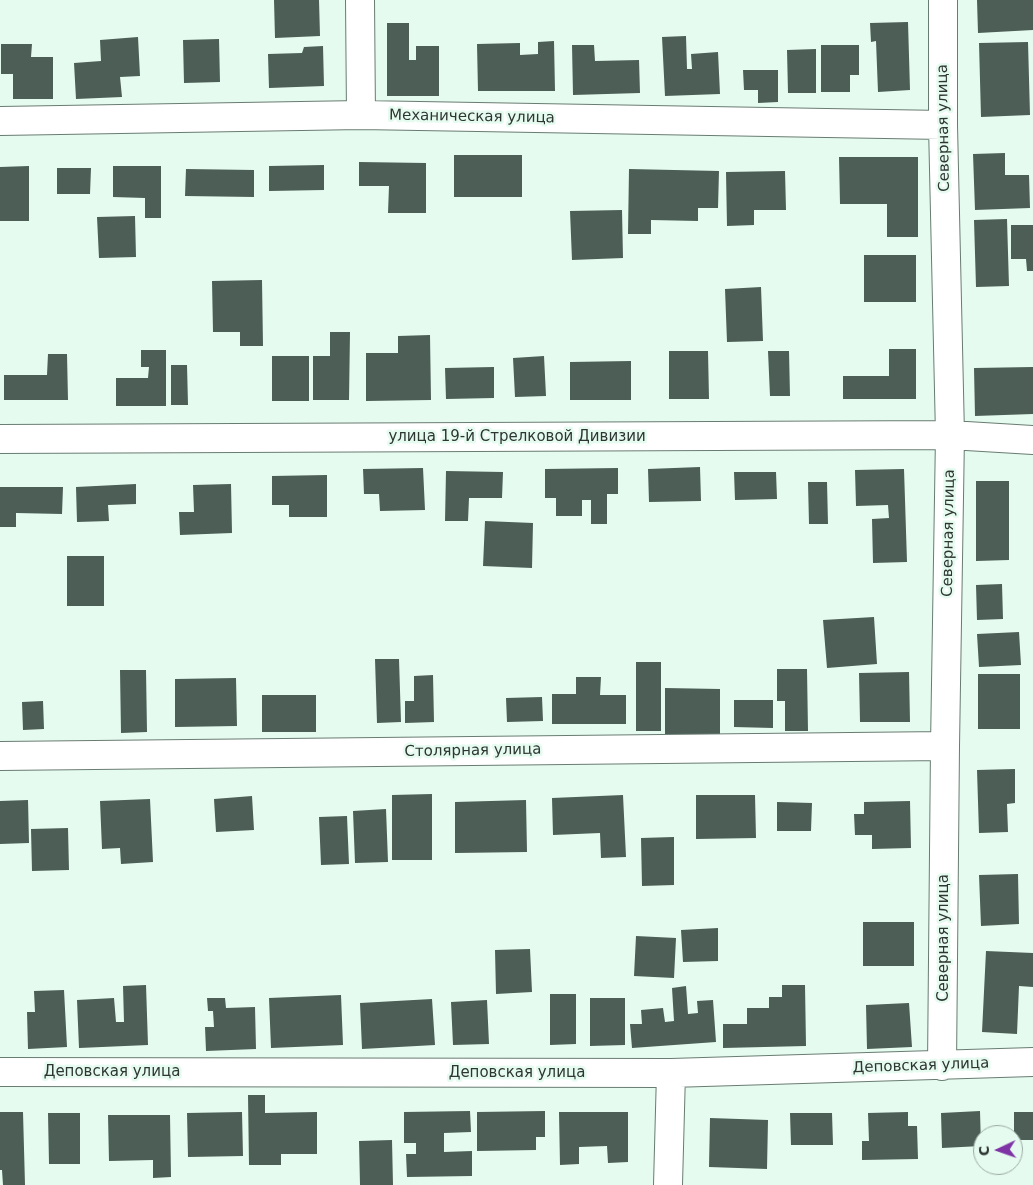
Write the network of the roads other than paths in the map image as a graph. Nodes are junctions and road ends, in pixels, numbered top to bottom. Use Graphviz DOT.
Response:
graph roads {
  1 [pos="360,0"];
  2 [pos="943,0"];
  3 [pos="361,114"];
  4 [pos="0,121"];
  5 [pos="943,125"];
  6 [pos="950,435"];
  7 [pos="0,439"];
  8 [pos="1033,440"];
  9 [pos="945,746"];
  10 [pos="0,756"];
  11 [pos="1033,1062"];
  12 [pos="942,1066"];
  13 [pos="0,1072"];
  14 [pos="671,1073"];
  15 [pos="668,1185"];
  1 -- 3 [label="street"];
  2 -- 5 [label="street, Северная улица"];
  3 -- 4 [label="street, Механическая улица"];
  3 -- 5 [label="street, Механическая улица"];
  5 -- 6 [label="street, Северная улица"];
  6 -- 7 [label="street, улица 19-й Стрелковой Дивизии"];
  6 -- 8 [label="street, улица 19-й Стрелковой Дивизии"];
  6 -- 9 [label="street, Северная улица"];
  9 -- 10 [label="street, Столярная улица"];
  9 -- 12 [label="street, Северная улица"];
  11 -- 12 [label="street, Деповская улица"];
  12 -- 14 [label="street, Деповская улица"];
  13 -- 14 [label="street, Деповская улица"];
  14 -- 15 [label="street"];
}
